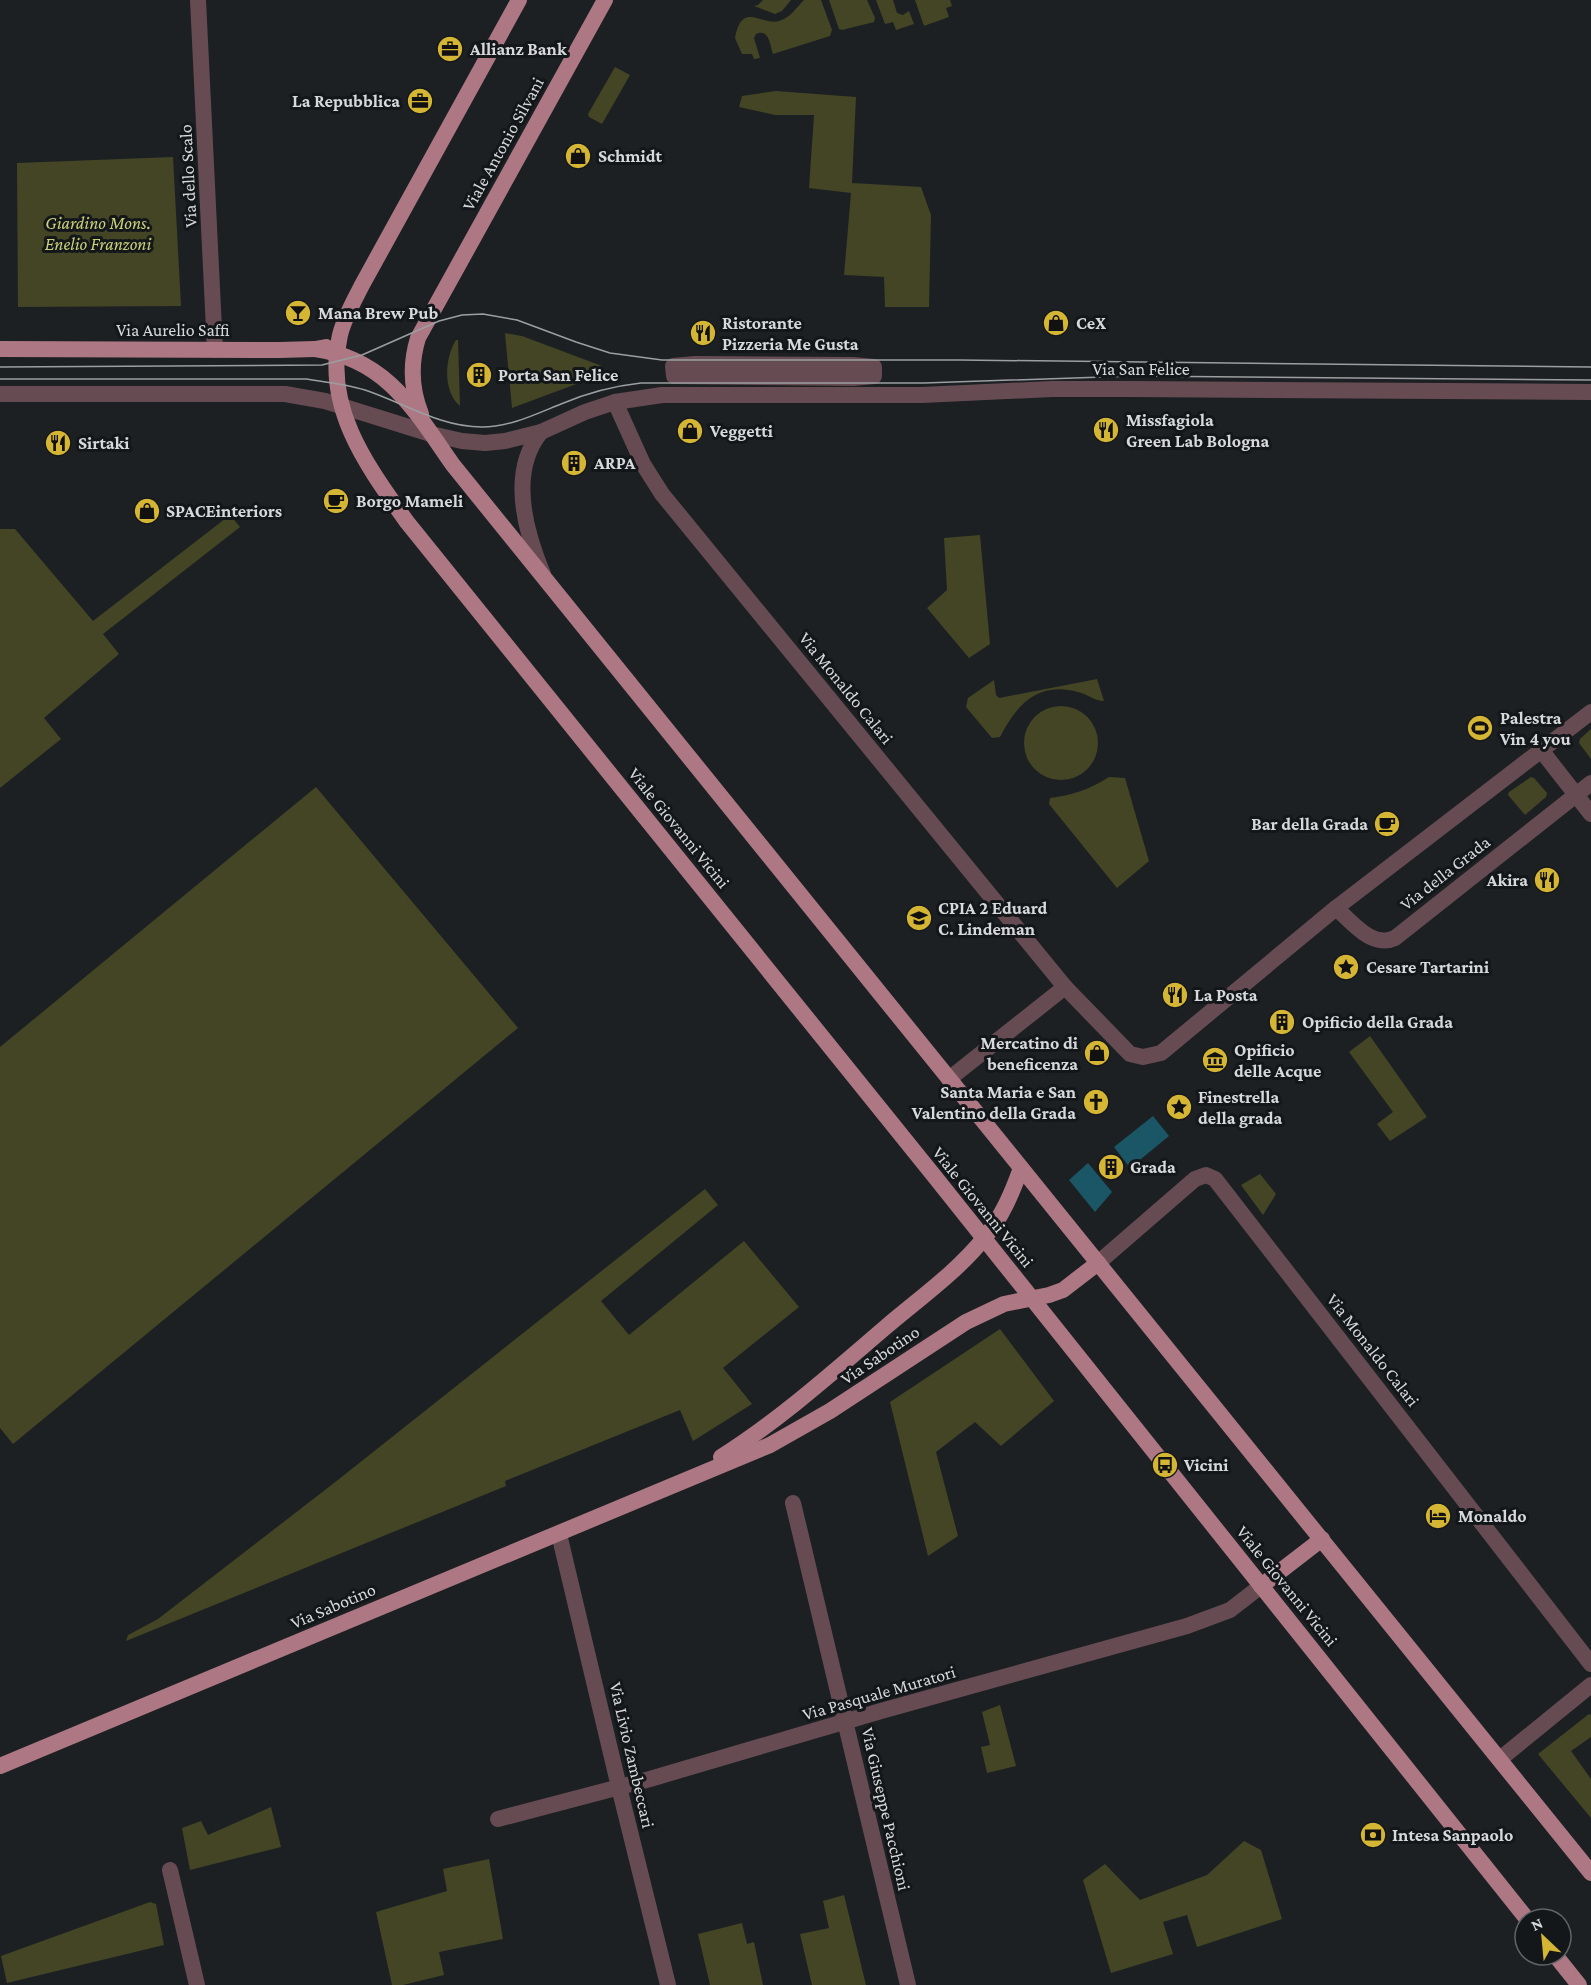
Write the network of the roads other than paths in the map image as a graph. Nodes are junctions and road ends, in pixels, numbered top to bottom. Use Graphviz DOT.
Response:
graph roads {
  1 [pos="198,0"];
  2 [pos="519,0"];
  3 [pos="605,0"];
  4 [pos="340,335"];
  5 [pos="0,349"];
  6 [pos="315,349"];
  7 [pos="215,350"];
  8 [pos="337,353"];
  9 [pos="673,366"];
  10 [pos="1591,392"];
  11 [pos="0,394"];
  12 [pos="615,402"];
  13 [pos="341,406"];
  14 [pos="541,432"];
  15 [pos="431,434"];
  16 [pos="544,578"];
  17 [pos="1591,712"];
  18 [pos="1541,750"];
  19 [pos="1591,783"];
  20 [pos="1576,794"];
  21 [pos="1591,814"];
  22 [pos="1336,908"];
  23 [pos="1065,987"];
  24 [pos="949,1079"];
  25 [pos="1021,1168"];
  26 [pos="984,1239"];
  27 [pos="1098,1263"];
  28 [pos="1031,1298"];
  29 [pos="681,1482"];
  30 [pos="793,1503"];
  31 [pos="559,1534"];
  32 [pos="1322,1539"];
  33 [pos="1261,1586"];
  34 [pos="1591,1664"];
  35 [pos="1591,1684"];
  36 [pos="845,1722"];
  37 [pos="1500,1759"];
  38 [pos="0,1766"];
  39 [pos="618,1787"];
  40 [pos="498,1819"];
  41 [pos="170,1870"];
  42 [pos="1591,1873"];
  43 [pos="1517,1907"];
  44 [pos="1566,1967"];
  45 [pos="197,1985"];
  46 [pos="668,1985"];
  47 [pos="908,1985"];
  48 [pos="1580,1985"];
  1 -- 7 [label="street, Via dello Scalo"];
  2 -- 4 [label="main road, Viale Giovanni Vicini"];
  3 -- 15 [label="main road, Viale Antonio Silvani"];
  4 -- 6 [label="main road, Via Aurelio Saffi"];
  4 -- 8 [label="main road, Viale Giovanni Vicini"];
  5 -- 7 [label="main road, Via Aurelio Saffi"];
  6 -- 7 [label="main road, Via Aurelio Saffi"];
  6 -- 8 [label="main road"];
  8 -- 13 [label="main road, Viale Giovanni Vicini"];
  8 -- 15 [label="main road"];
  9 -- 9 [label="street"];
  10 -- 12 [label="street, Via San Felice"];
  11 -- 13 [label="street"];
  12 -- 14 [label="street, Via San Felice"];
  12 -- 23 [label="street, Via Monaldo Calari"];
  13 -- 15 [label="street, Via San Felice"];
  13 -- 26 [label="main road, Viale Giovanni Vicini"];
  14 -- 15 [label="street, Via San Felice"];
  14 -- 16 [label="street"];
  15 -- 16 [label="main road"];
  16 -- 24 [label="main road"];
  17 -- 18 [label="street"];
  18 -- 20 [label="street"];
  18 -- 22 [label="street"];
  19 -- 20 [label="street, Via della Grada"];
  20 -- 21 [label="street"];
  20 -- 22 [label="street, Via della Grada"];
  22 -- 23 [label="street, Via Monaldo Calari"];
  23 -- 24 [label="street"];
  24 -- 25 [label="main road"];
  25 -- 26 [label="main road, Via Sabotino"];
  25 -- 27 [label="main road"];
  26 -- 28 [label="main road, Viale Giovanni Vicini"];
  26 -- 29 [label="main road, Via Sabotino"];
  27 -- 28 [label="main road, Via Sabotino"];
  27 -- 32 [label="main road"];
  27 -- 34 [label="street, Via Monaldo Calari"];
  28 -- 29 [label="main road, Via Sabotino"];
  28 -- 33 [label="main road, Viale Giovanni Vicini"];
  29 -- 31 [label="main road, Via Sabotino"];
  30 -- 36 [label="street, Via Giuseppe Pacchioni"];
  31 -- 38 [label="main road, Via Sabotino"];
  31 -- 39 [label="street, Via Livio Zambeccari"];
  32 -- 33 [label="main road"];
  32 -- 37 [label="main road"];
  33 -- 36 [label="street, Via Pasquale Muratori"];
  33 -- 43 [label="main road, Viale Giovanni Vicini"];
  35 -- 37 [label="street"];
  36 -- 39 [label="street, Via Pasquale Muratori"];
  36 -- 47 [label="street, Via Giuseppe Pacchioni"];
  37 -- 42 [label="main road"];
  39 -- 40 [label="street, Via Pasquale Muratori"];
  39 -- 46 [label="street, Via Livio Zambeccari"];
  41 -- 45 [label="street"];
  44 -- 48 [label="main road"];
}
